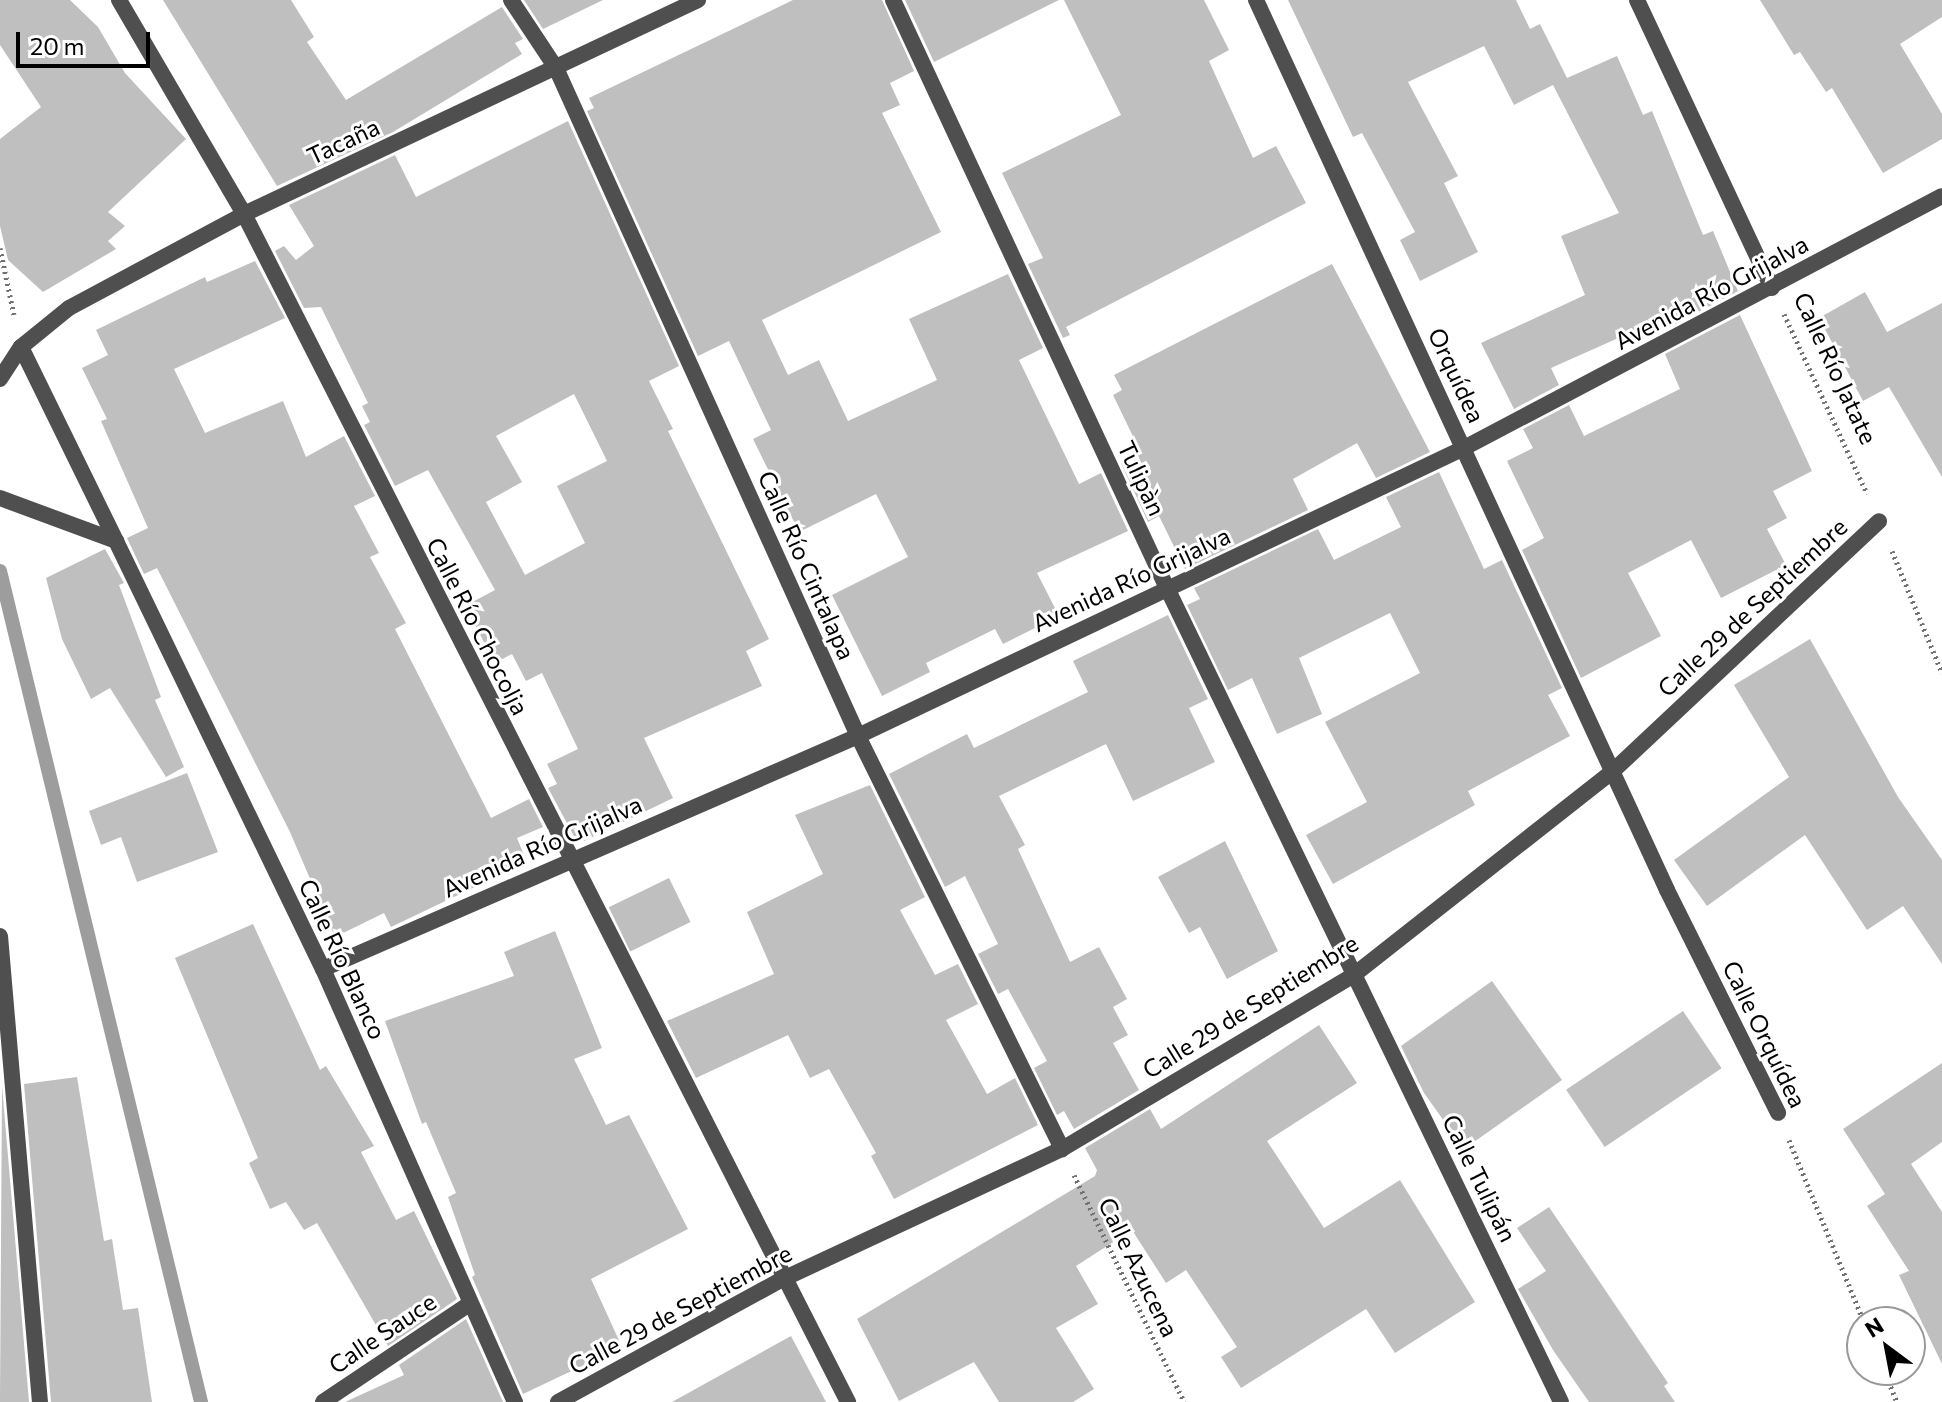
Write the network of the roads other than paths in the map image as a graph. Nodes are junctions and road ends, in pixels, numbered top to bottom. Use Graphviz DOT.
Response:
graph roads {
  1 [pos="119,0"];
  2 [pos="511,0"];
  3 [pos="698,0"];
  4 [pos="893,0"];
  5 [pos="1256,0"];
  6 [pos="1637,0"];
  7 [pos="556,68"];
  8 [pos="1942,196"];
  9 [pos="244,214"];
  10 [pos="1772,288"];
  11 [pos="21,347"];
  12 [pos="0,379"];
  13 [pos="1464,448"];
  14 [pos="0,498"];
  15 [pos="1879,521"];
  16 [pos="116,541"];
  17 [pos="1167,588"];
  18 [pos="858,736"];
  19 [pos="1613,771"];
  20 [pos="569,859"];
  21 [pos="0,936"];
  22 [pos="323,969"];
  23 [pos="1355,974"];
  24 [pos="1778,1113"];
  25 [pos="1062,1149"];
  26 [pos="783,1279"];
  27 [pos="468,1305"];
  28 [pos="40,1402"];
  29 [pos="323,1402"];
  30 [pos="515,1402"];
  31 [pos="558,1402"];
  32 [pos="848,1402"];
  33 [pos="1561,1402"];
  1 -- 9 [label="street, Calle Río Chocolja"];
  2 -- 7 [label="street, Calle Río Cintalapa"];
  3 -- 7 [label="street, Tacaña"];
  4 -- 17 [label="street, Tulipàn"];
  5 -- 13 [label="street, Orquídea"];
  6 -- 10 [label="street, Calle Río Jatate"];
  7 -- 9 [label="street, Tacaña"];
  7 -- 18 [label="street, Calle Río Cintalapa"];
  8 -- 10 [label="street, Avenida Río Grijalva"];
  9 -- 11 [label="street, Tacaña"];
  9 -- 20 [label="street, Calle Río Chocolja"];
  10 -- 13 [label="street, Avenida Río Grijalva"];
  11 -- 12 [label="street, Tacaña"];
  11 -- 16 [label="street, Calle Río Blanco"];
  13 -- 17 [label="street, Avenida Río Grijalva"];
  13 -- 19 [label="street, Orquídea"];
  14 -- 16 [label="street"];
  15 -- 19 [label="street, Calle 29 de Septiembre"];
  16 -- 22 [label="street, Calle Río Blanco"];
  17 -- 18 [label="street, Avenida Río Grijalva"];
  17 -- 23 [label="street, Tulipàn"];
  18 -- 20 [label="street, Avenida Río Grijalva"];
  18 -- 25 [label="street, Calle Río Cintalapa"];
  19 -- 23 [label="street, Calle 29 de Septiembre"];
  19 -- 24 [label="street, Calle Orquídea"];
  20 -- 22 [label="street, Avenida Río Grijalva"];
  20 -- 26 [label="street, Calle Río Chocolja"];
  21 -- 28 [label="street"];
  22 -- 27 [label="street, Calle Río Blanco"];
  23 -- 25 [label="street, Calle 29 de Septiembre"];
  23 -- 33 [label="street, Calle Tulipán"];
  25 -- 26 [label="street, Calle 29 de Septiembre"];
  26 -- 31 [label="street, Calle 29 de Septiembre"];
  26 -- 32 [label="street, Calle Río Chocolja"];
  27 -- 29 [label="street, Calle Sauce"];
  27 -- 30 [label="street, Calle Río Blanco"];
}
